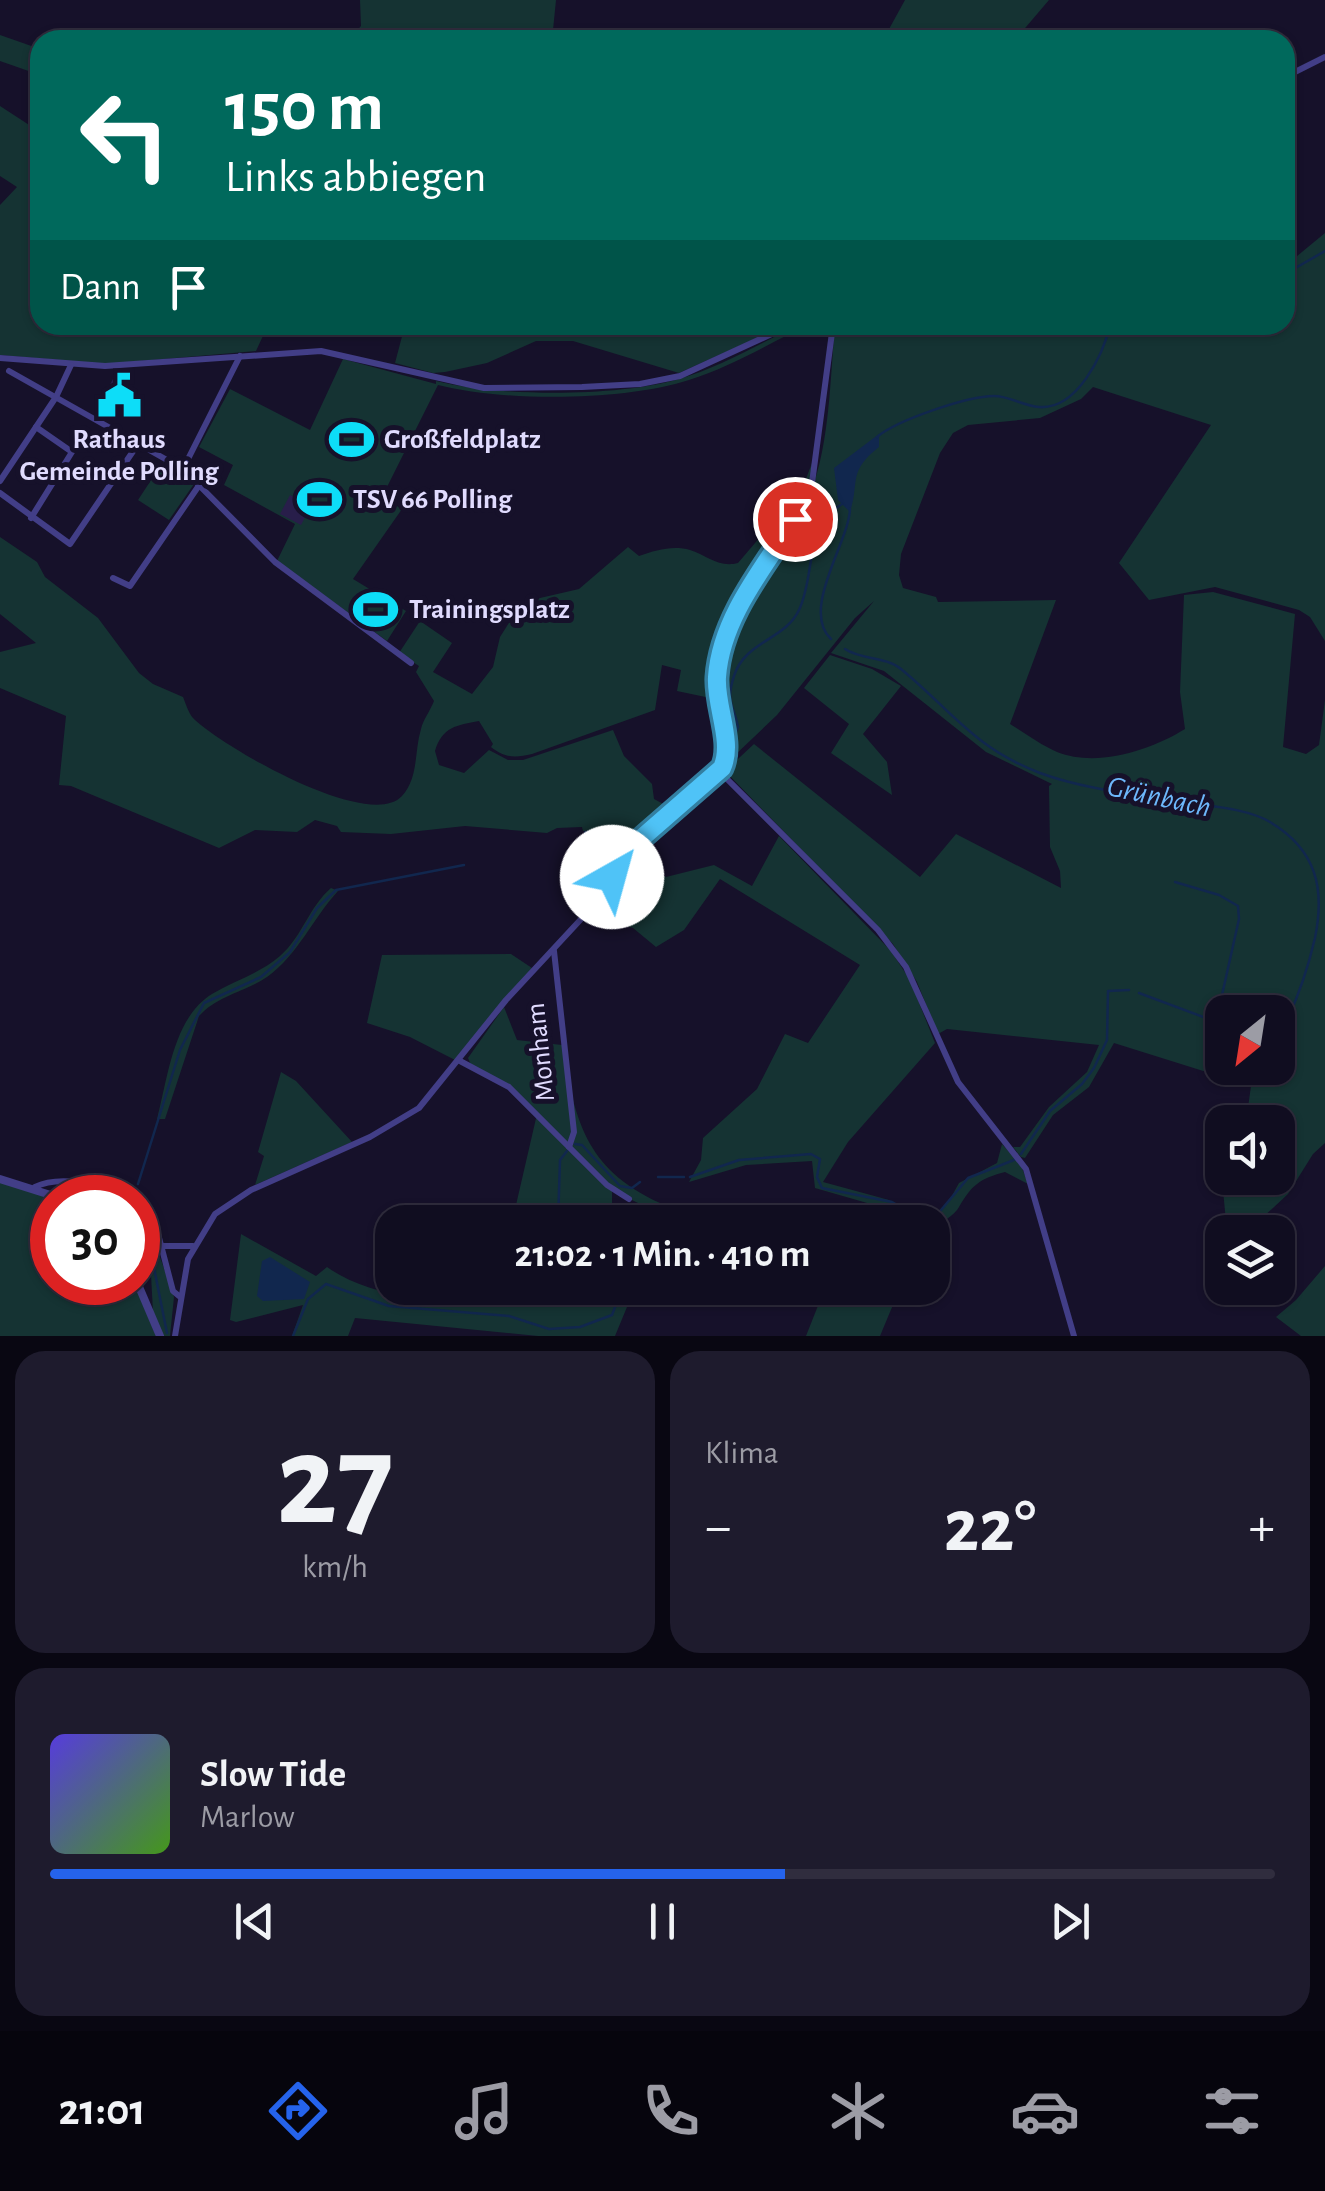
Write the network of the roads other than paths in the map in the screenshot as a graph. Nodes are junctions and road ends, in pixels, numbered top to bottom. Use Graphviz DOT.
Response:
graph roads {
  1 [pos="1325,57"];
  2 [pos="1295,72"];
  3 [pos="770,335"];
  4 [pos="832,335"];
  5 [pos="240,356"];
  6 [pos="0,358"];
  7 [pos="72,366"];
  8 [pos="9,372"];
  9 [pos="56,397"];
  10 [pos="36,427"];
  11 [pos="138,444"];
  12 [pos="184,469"];
  13 [pos="0,481"];
  14 [pos="200,484"];
  15 [pos="0,493"];
  16 [pos="31,518"];
  17 [pos="113,578"];
  18 [pos="411,663"];
  19 [pos="720,772"];
  20 [pos="554,950"];
  21 [pos="460,1061"];
  22 [pos="569,1147"];
  23 [pos="0,1179"];
  24 [pos="30,1186"];
  25 [pos="629,1199"];
  26 [pos="160,1239"];
  27 [pos="163,1246"];
  28 [pos="194,1246"];
  29 [pos="180,1296"];
  30 [pos="147,1305"];
  31 [pos="160,1336"];
  32 [pos="175,1336"];
  33 [pos="1074,1336"];
  1 -- 2 [label="street"];
  3 -- 5 [label="street"];
  4 -- 19 [label="street"];
  5 -- 7 [label="street"];
  5 -- 12 [label="street"];
  6 -- 7 [label="street"];
  7 -- 9 [label="street"];
  8 -- 9 [label="street"];
  9 -- 10 [label="street"];
  9 -- 11 [label="street"];
  10 -- 13 [label="street"];
  10 -- 16 [label="street"];
  11 -- 12 [label="street"];
  11 -- 16 [label="street"];
  12 -- 14 [label="street"];
  14 -- 17 [label="street"];
  14 -- 18 [label="street"];
  15 -- 16 [label="street"];
  19 -- 20 [label="street"];
  19 -- 33 [label="street"];
  20 -- 21 [label="street"];
  20 -- 22 [label="street, Monham"];
  21 -- 22 [label="street, Monham"];
  21 -- 28 [label="street"];
  22 -- 25 [label="street, Monham"];
  23 -- 24 [label="street"];
  26 -- 27 [label="street"];
  27 -- 28 [label="street"];
  27 -- 29 [label="street"];
  28 -- 29 [label="street"];
  29 -- 32 [label="street"];
  30 -- 31 [label="street"];
}
